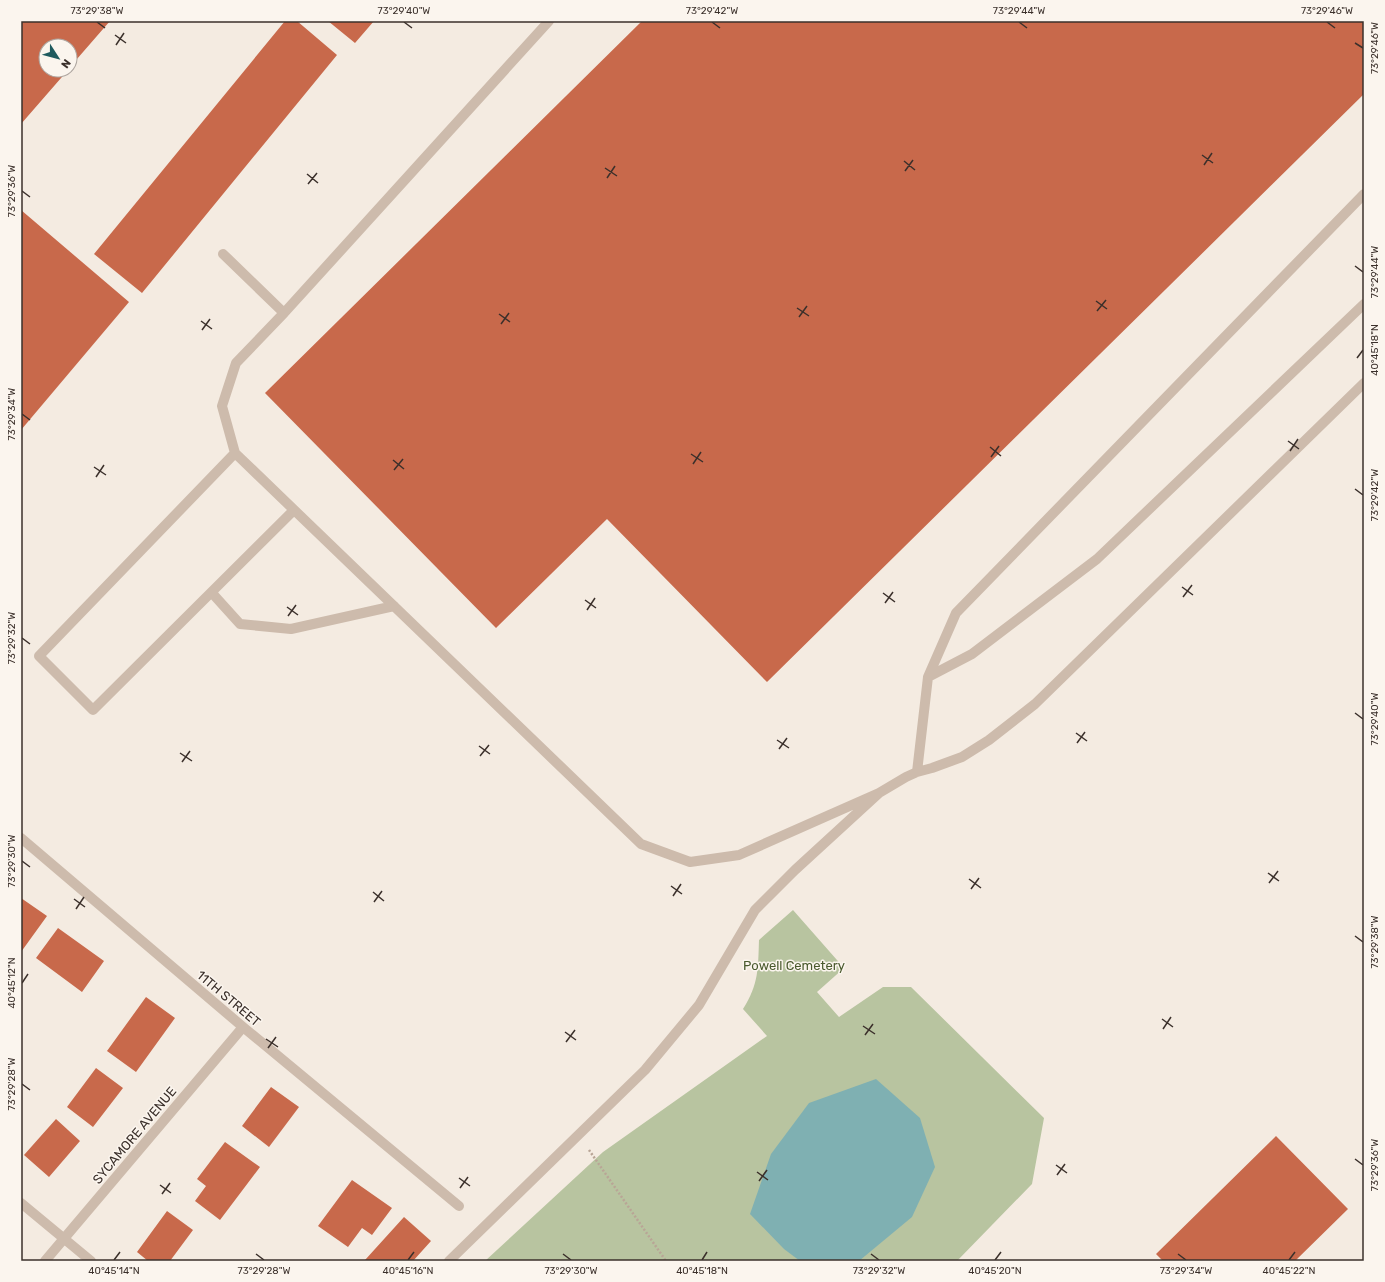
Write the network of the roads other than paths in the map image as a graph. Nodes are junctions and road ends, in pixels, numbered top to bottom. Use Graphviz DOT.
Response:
graph roads {
  1 [pos="549,21"];
  2 [pos="1364,194"];
  3 [pos="223,254"];
  4 [pos="1364,304"];
  5 [pos="284,313"];
  6 [pos="1364,383"];
  7 [pos="235,453"];
  8 [pos="294,510"];
  9 [pos="212,592"];
  10 [pos="394,606"];
  11 [pos="928,677"];
  12 [pos="917,772"];
  13 [pos="879,793"];
  14 [pos="21,838"];
  15 [pos="243,1027"];
  16 [pos="21,1203"];
  17 [pos="460,1206"];
  18 [pos="64,1238"];
  19 [pos="45,1261"];
  20 [pos="91,1261"];
  21 [pos="449,1261"];
  1 -- 5 [label="street"];
  2 -- 11 [label="street"];
  3 -- 5 [label="street"];
  4 -- 11 [label="street"];
  5 -- 7 [label="street"];
  6 -- 12 [label="street"];
  7 -- 8 [label="street"];
  7 -- 9 [label="street"];
  8 -- 9 [label="street"];
  8 -- 10 [label="street"];
  9 -- 10 [label="street"];
  10 -- 13 [label="street"];
  11 -- 12 [label="street"];
  12 -- 13 [label="street"];
  13 -- 21 [label="street"];
  14 -- 15 [label="street, 11TH STREET"];
  15 -- 17 [label="street, 11TH STREET"];
  15 -- 18 [label="street, SYCAMORE AVENUE"];
  16 -- 18 [label="street"];
  18 -- 19 [label="street, SYCAMORE AVENUE"];
  18 -- 20 [label="street"];
}
